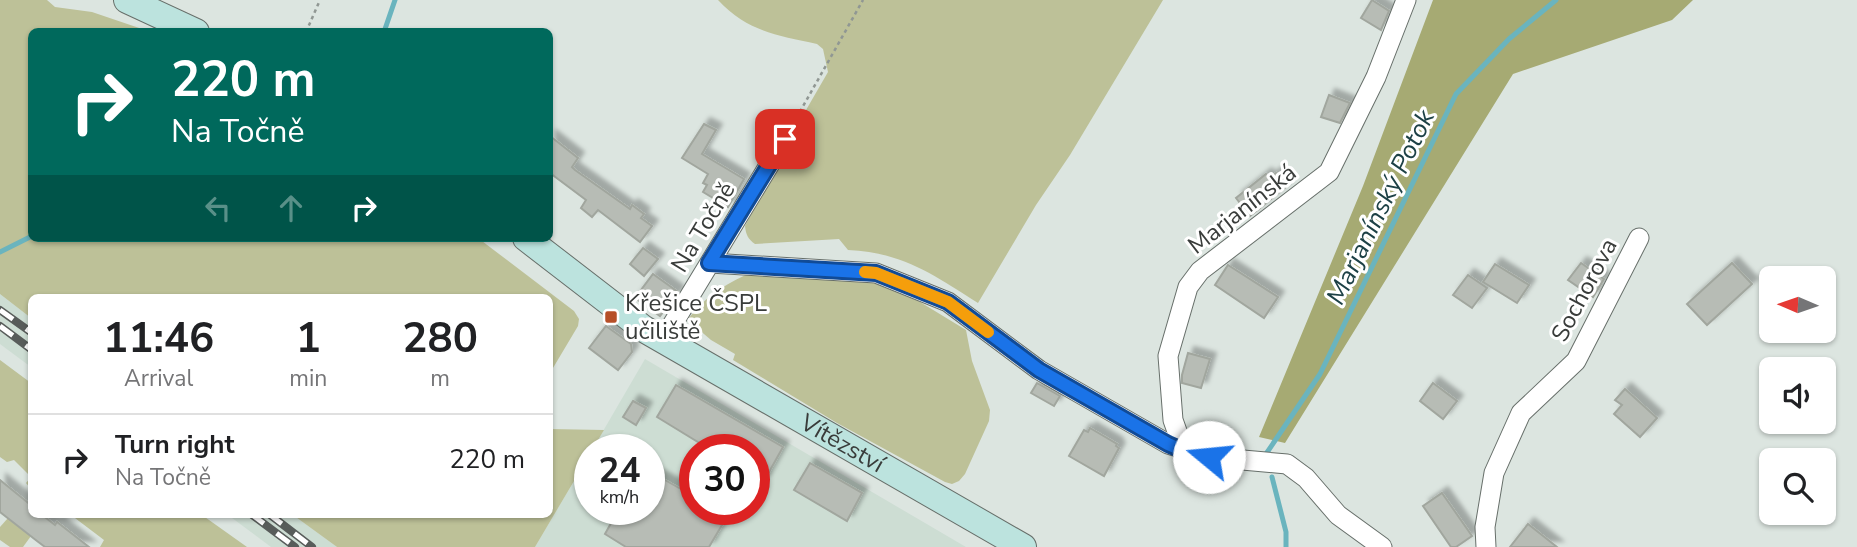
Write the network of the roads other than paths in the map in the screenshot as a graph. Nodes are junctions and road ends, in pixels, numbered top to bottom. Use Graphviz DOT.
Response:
graph roads {
  1 [pos="127,0"];
  2 [pos="1406,0"];
  3 [pos="187,28"];
  4 [pos="785,139"];
  5 [pos="1639,238"];
  6 [pos="531,242"];
  7 [pos="709,263"];
  8 [pos="663,340"];
  9 [pos="1184,451"];
  10 [pos="1023,547"];
  11 [pos="1382,547"];
  12 [pos="1486,547"];
  1 -- 3 [label="main road"];
  2 -- 9 [label="street, Marjanínská"];
  4 -- 7 [label="street, Na Točně"];
  5 -- 12 [label="street, Sochorova"];
  6 -- 8 [label="main road, Vítězství"];
  7 -- 8 [label="street, Na Točně"];
  7 -- 9 [label="street"];
  8 -- 10 [label="main road, Vítězství"];
  9 -- 11 [label="street"];
}
